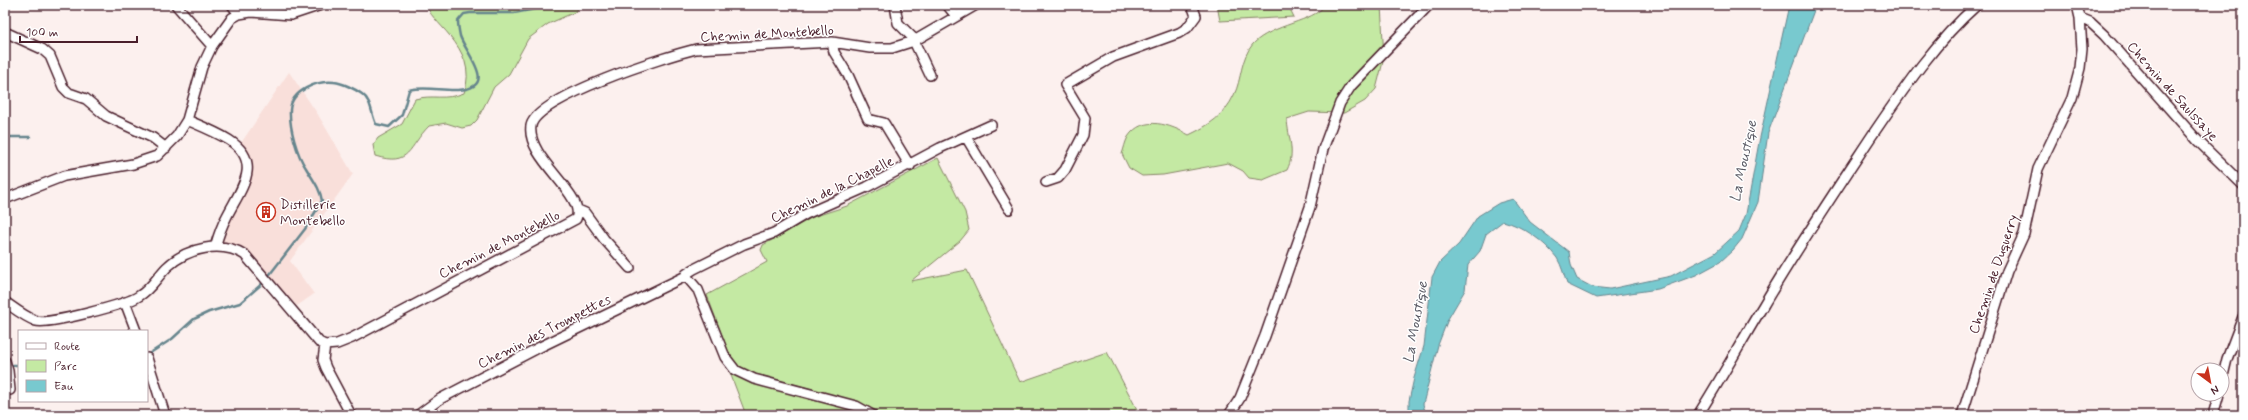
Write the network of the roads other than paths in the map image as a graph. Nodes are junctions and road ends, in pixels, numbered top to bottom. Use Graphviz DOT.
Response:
graph roads {
  1 [pos="176,5"];
  2 [pos="232,5"];
  3 [pos="321,5"];
  4 [pos="895,5"];
  5 [pos="947,5"];
  6 [pos="976,5"];
  7 [pos="1192,5"];
  8 [pos="1429,5"];
  9 [pos="1976,5"];
  10 [pos="2077,5"];
  11 [pos="239,14"];
  12 [pos="956,16"];
  13 [pos="2080,18"];
  14 [pos="5,32"];
  15 [pos="914,41"];
  16 [pos="832,42"];
  17 [pos="212,46"];
  18 [pos="930,75"];
  19 [pos="187,120"];
  20 [pos="991,125"];
  21 [pos="966,137"];
  22 [pos="166,148"];
  23 [pos="910,166"];
  24 [pos="1046,182"];
  25 [pos="2243,185"];
  26 [pos="5,199"];
  27 [pos="1009,209"];
  28 [pos="578,210"];
  29 [pos="215,247"];
  30 [pos="630,268"];
  31 [pos="686,276"];
  32 [pos="5,302"];
  33 [pos="124,302"];
  34 [pos="2243,317"];
  35 [pos="136,330"];
  36 [pos="324,345"];
  37 [pos="5,361"];
  38 [pos="148,362"];
  39 [pos="2226,362"];
  40 [pos="10,390"];
  41 [pos="2217,402"];
  42 [pos="165,415"];
  43 [pos="351,415"];
  44 [pos="418,415"];
  45 [pos="872,415"];
  46 [pos="1229,415"];
  47 [pos="1698,415"];
  48 [pos="1962,415"];
  49 [pos="2213,415"];
  1 -- 17 [label="street"];
  2 -- 11 [label="street"];
  3 -- 11 [label="street"];
  4 -- 15 [label="street"];
  5 -- 12 [label="street"];
  6 -- 12 [label="street, Chemin de Montebello"];
  7 -- 24 [label="street"];
  8 -- 46 [label="street"];
  9 -- 47 [label="street"];
  10 -- 13 [label="street, Chemin de Duquerry"];
  11 -- 17 [label="street"];
  12 -- 15 [label="street, Chemin de Montebello"];
  13 -- 25 [label="street, Chemin de Saulssaye"];
  13 -- 48 [label="street, Chemin de Duquerry"];
  14 -- 22 [label="street"];
  15 -- 16 [label="street, Chemin de Montebello"];
  15 -- 18 [label="street"];
  16 -- 23 [label="street"];
  16 -- 28 [label="street, Chemin de Montebello"];
  17 -- 19 [label="street"];
  19 -- 22 [label="street"];
  19 -- 29 [label="street"];
  20 -- 21 [label="street, Chemin de la Chapelle"];
  21 -- 23 [label="street, Chemin de la Chapelle"];
  21 -- 27 [label="street"];
  22 -- 26 [label="street"];
  23 -- 31 [label="street, Chemin de la Chapelle"];
  28 -- 30 [label="street"];
  28 -- 36 [label="street, Chemin de Montebello"];
  29 -- 33 [label="street"];
  29 -- 36 [label="street"];
  31 -- 44 [label="street, Chemin des Trompettes"];
  31 -- 45 [label="street"];
  32 -- 33 [label="street"];
  33 -- 35 [label="street"];
  34 -- 39 [label="street"];
  36 -- 43 [label="street"];
  37 -- 40 [label="street"];
  38 -- 42 [label="street"];
  41 -- 49 [label="street"];
}
